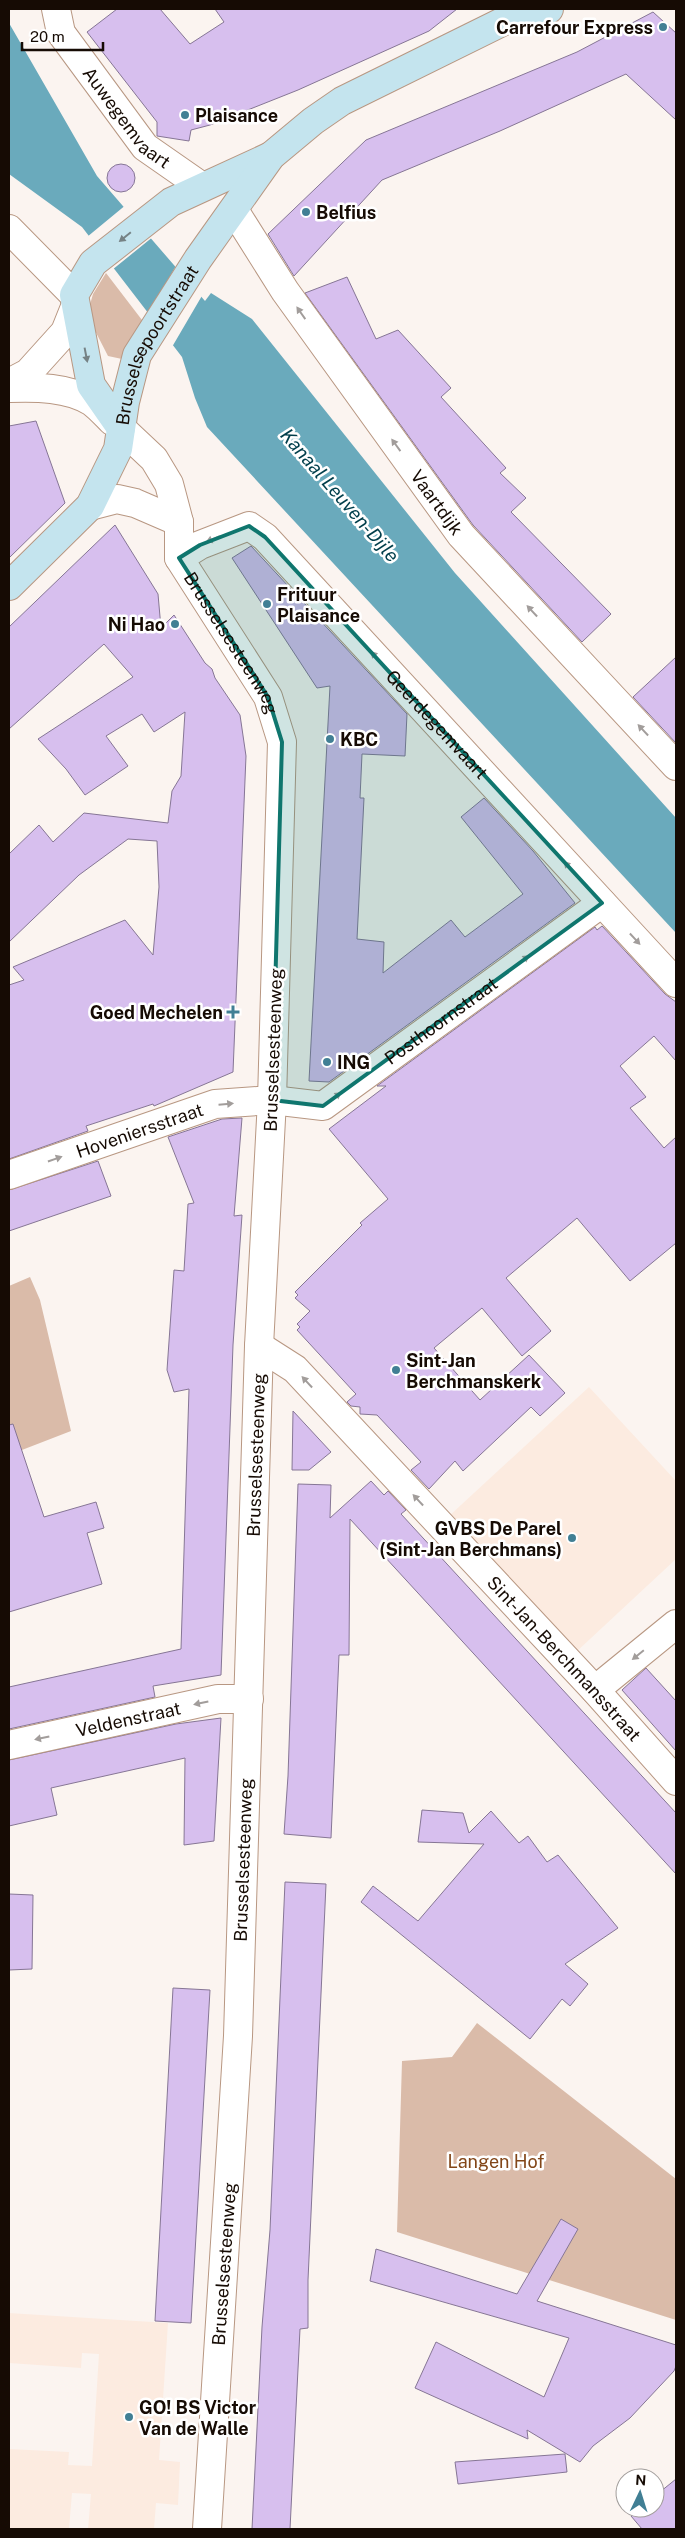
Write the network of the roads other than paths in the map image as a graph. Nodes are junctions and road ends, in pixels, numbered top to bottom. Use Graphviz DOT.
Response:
graph roads {
  1 [pos="56,9"];
  2 [pos="549,9"];
  3 [pos="512,15"];
  4 [pos="271,156"];
  5 [pos="201,186"];
  6 [pos="234,210"];
  7 [pos="9,229"];
  8 [pos="74,301"];
  9 [pos="9,384"];
  10 [pos="9,388"];
  11 [pos="121,428"];
  12 [pos="90,506"];
  13 [pos="179,522"];
  14 [pos="179,558"];
  15 [pos="9,586"];
  16 [pos="676,766"];
  17 [pos="602,903"];
  18 [pos="676,983"];
  19 [pos="272,1100"];
  20 [pos="9,1175"];
  21 [pos="259,1346"];
  22 [pos="676,1624"];
  23 [pos="595,1690"];
  24 [pos="249,1699"];
  25 [pos="9,1745"];
  26 [pos="676,1781"];
  27 [pos="207,2529"];
  1 -- 5 [label="street, Auwegemvaart"];
  2 -- 3 [label="main road, Brusselsepoortstraat"];
  3 -- 4 [label="main road, Brusselsepoortstraat"];
  4 -- 5 [label="main road, Brusselsepoortstraat"];
  4 -- 6 [label="main road, Brusselsepoortstraat"];
  5 -- 8 [label="main road, Brusselsepoortstraat, one-way"];
  6 -- 11 [label="main road, Brusselsepoortstraat"];
  16 -- 6 [label="street, Vaartdijk, one-way"];
  7 -- 8 [label="street"];
  8 -- 9 [label="street, Brusselsepoortstraat"];
  8 -- 11 [label="main road, Brusselsepoortstraat, one-way"];
  10 -- 11 [label="street, Brusselsesteenweg"];
  11 -- 12 [label="main road"];
  11 -- 13 [label="street, Brusselsesteenweg"];
  12 -- 13 [label="street"];
  12 -- 15 [label="main road"];
  13 -- 14 [label="street, Brusselsesteenweg"];
  17 -- 14 [label="street, Geerdegemvaart, one-way"];
  14 -- 19 [label="street, Brusselsesteenweg"];
  17 -- 18 [label="street, Geerdegemvaart, one-way"];
  19 -- 17 [label="street, Posthoornstraat, one-way"];
  20 -- 19 [label="street, Hoveniersstraat, one-way"];
  19 -- 21 [label="street, Brusselsesteenweg"];
  23 -- 21 [label="street, Sint-Jan-Berchmansstraat, one-way"];
  21 -- 24 [label="street, Brusselsesteenweg"];
  22 -- 23 [label="street, one-way"];
  23 -- 26 [label="street, Sint-Jan-Berchmansstraat"];
  24 -- 25 [label="street, Veldenstraat, one-way"];
  24 -- 27 [label="street, Brusselsesteenweg"];
}
